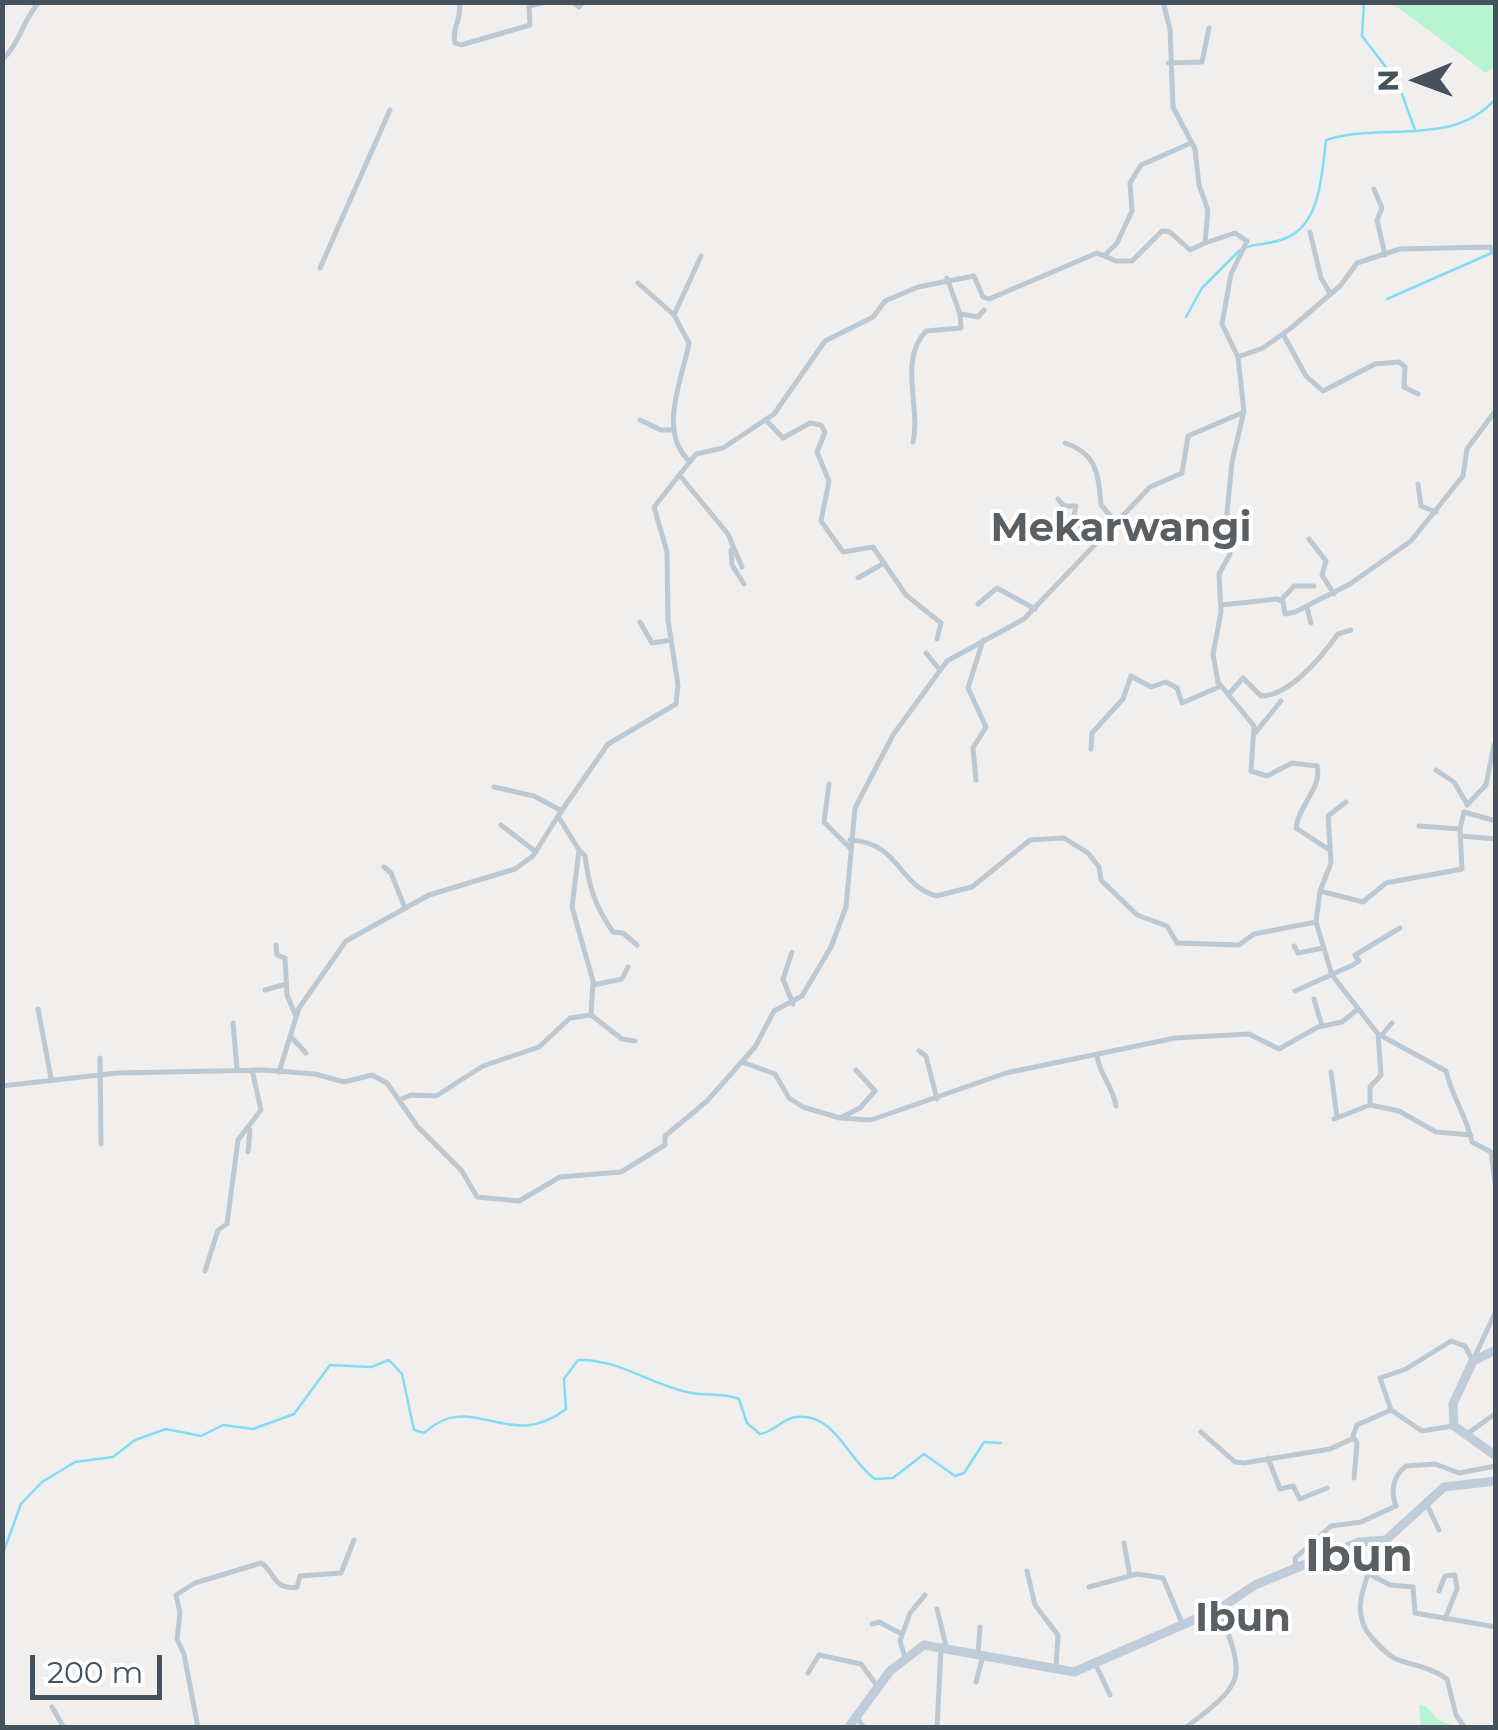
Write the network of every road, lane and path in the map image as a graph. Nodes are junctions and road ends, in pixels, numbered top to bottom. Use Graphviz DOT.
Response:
graph roads {
  1 [pos="39,2"];
  2 [pos="459,2"];
  3 [pos="547,2"];
  4 [pos="573,2"];
  5 [pos="582,2"];
  6 [pos="1163,2"];
  7 [pos="1210,28"];
  8 [pos="2,60"];
  9 [pos="1168,62"];
  10 [pos="390,110"];
  11 [pos="1191,143"];
  12 [pos="1374,189"];
  13 [pos="1310,232"];
  14 [pos="1205,243"];
  15 [pos="1385,255"];
  16 [pos="1496,255"];
  17 [pos="701,256"];
  18 [pos="1106,256"];
  19 [pos="320,268"];
  20 [pos="946,278"];
  21 [pos="638,283"];
  22 [pos="1330,293"];
  23 [pos="984,310"];
  24 [pos="960,314"];
  25 [pos="674,316"];
  26 [pos="1283,334"];
  27 [pos="1238,357"];
  28 [pos="1418,394"];
  29 [pos="1496,410"];
  30 [pos="1244,412"];
  31 [pos="640,420"];
  32 [pos="766,420"];
  33 [pos="674,430"];
  34 [pos="913,442"];
  35 [pos="1064,443"];
  36 [pos="690,462"];
  37 [pos="681,476"];
  38 [pos="1418,484"];
  39 [pos="1058,499"];
  40 [pos="1436,512"];
  41 [pos="1116,524"];
  42 [pos="1106,537"];
  43 [pos="1309,539"];
  44 [pos="731,549"];
  45 [pos="884,563"];
  46 [pos="742,567"];
  47 [pos="858,578"];
  48 [pos="744,584"];
  49 [pos="1314,586"];
  50 [pos="1334,594"];
  51 [pos="1281,600"];
  52 [pos="978,604"];
  53 [pos="1222,605"];
  54 [pos="1035,608"];
  55 [pos="1307,608"];
  56 [pos="640,622"];
  57 [pos="1311,623"];
  58 [pos="1351,630"];
  59 [pos="938,639"];
  60 [pos="671,640"];
  61 [pos="983,640"];
  62 [pos="926,653"];
  63 [pos="940,670"];
  64 [pos="1222,686"];
  65 [pos="1228,694"];
  66 [pos="1281,700"];
  67 [pos="1256,732"];
  68 [pos="1494,745"];
  69 [pos="1091,750"];
  70 [pos="1494,766"];
  71 [pos="1436,770"];
  72 [pos="976,780"];
  73 [pos="820,786"];
  74 [pos="494,787"];
  75 [pos="1346,802"];
  76 [pos="1466,808"];
  77 [pos="560,814"];
  78 [pos="1496,821"];
  79 [pos="501,824"];
  80 [pos="1418,826"];
  81 [pos="1460,833"];
  82 [pos="1496,839"];
  83 [pos="850,840"];
  84 [pos="850,848"];
  85 [pos="579,850"];
  86 [pos="1328,850"];
  87 [pos="536,852"];
  88 [pos="384,868"];
  89 [pos="1320,891"];
  90 [pos="406,908"];
  91 [pos="1316,922"];
  92 [pos="1400,928"];
  93 [pos="276,944"];
  94 [pos="637,946"];
  95 [pos="1294,946"];
  96 [pos="1323,948"];
  97 [pos="792,952"];
  98 [pos="628,967"];
  99 [pos="1332,975"];
  100 [pos="286,984"];
  101 [pos="593,984"];
  102 [pos="265,990"];
  103 [pos="1295,991"];
  104 [pos="1314,999"];
  105 [pos="793,1004"];
  106 [pos="38,1008"];
  107 [pos="1358,1009"];
  108 [pos="296,1015"];
  109 [pos="590,1015"];
  110 [pos="233,1022"];
  111 [pos="1392,1023"];
  112 [pos="1322,1026"];
  113 [pos="1380,1035"];
  114 [pos="290,1036"];
  115 [pos="635,1041"];
  116 [pos="920,1051"];
  117 [pos="306,1054"];
  118 [pos="1098,1056"];
  119 [pos="100,1058"];
  120 [pos="742,1062"];
  121 [pos="238,1070"];
  122 [pos="252,1070"];
  123 [pos="856,1070"];
  124 [pos="279,1072"];
  125 [pos="1331,1072"];
  126 [pos="98,1074"];
  127 [pos="51,1078"];
  128 [pos="2,1086"];
  129 [pos="937,1099"];
  130 [pos="399,1100"];
  131 [pos="1370,1105"];
  132 [pos="1116,1106"];
  133 [pos="840,1118"];
  134 [pos="250,1129"];
  135 [pos="1470,1134"];
  136 [pos="101,1144"];
  137 [pos="1493,1151"];
  138 [pos="248,1152"];
  139 [pos="1496,1190"];
  140 [pos="205,1271"];
  141 [pos="1496,1310"];
  142 [pos="1496,1350"];
  143 [pos="1473,1361"];
  144 [pos="1391,1410"];
  145 [pos="1496,1413"];
  146 [pos="1454,1426"];
  147 [pos="1201,1432"];
  148 [pos="1467,1434"];
  149 [pos="1353,1437"];
  150 [pos="1496,1456"];
  151 [pos="1268,1458"];
  152 [pos="1496,1466"];
  153 [pos="1354,1478"];
  154 [pos="1496,1481"];
  155 [pos="1327,1488"];
  156 [pos="1427,1505"];
  157 [pos="1439,1530"];
  158 [pos="354,1540"];
  159 [pos="1378,1542"];
  160 [pos="1124,1544"];
  161 [pos="1298,1570"];
  162 [pos="1027,1571"];
  163 [pos="1130,1576"];
  164 [pos="1371,1576"];
  165 [pos="1089,1587"];
  166 [pos="1438,1590"];
  167 [pos="925,1595"];
  168 [pos="938,1609"];
  169 [pos="1219,1609"];
  170 [pos="1445,1619"];
  171 [pos="872,1624"];
  172 [pos="1182,1624"];
  173 [pos="980,1627"];
  174 [pos="1496,1628"];
  175 [pos="902,1634"];
  176 [pos="944,1646"];
  177 [pos="981,1653"];
  178 [pos="905,1657"];
  179 [pos="1095,1663"];
  180 [pos="1056,1670"];
  181 [pos="808,1673"];
  182 [pos="976,1682"];
  183 [pos="878,1687"];
  184 [pos="1110,1695"];
  185 [pos="52,1706"];
  186 [pos="856,1716"];
  187 [pos="64,1728"];
  188 [pos="198,1728"];
  189 [pos="848,1728"];
  190 [pos="864,1728"];
  191 [pos="937,1728"];
  192 [pos="1185,1728"];
  193 [pos="1465,1728"];
  1 -- 8 [label="street"];
  2 -- 3 [label="street"];
  4 -- 5 [label="street"];
  6 -- 9 [label="street"];
  7 -- 9 [label="street"];
  9 -- 11 [label="street"];
  10 -- 19 [label="street"];
  11 -- 14 [label="street"];
  11 -- 18 [label="street"];
  12 -- 15 [label="street"];
  13 -- 22 [label="street"];
  14 -- 18 [label="street"];
  14 -- 27 [label="street"];
  15 -- 16 [label="street"];
  15 -- 22 [label="street"];
  17 -- 25 [label="street"];
  18 -- 20 [label="street"];
  20 -- 24 [label="street"];
  20 -- 32 [label="street"];
  21 -- 25 [label="street"];
  22 -- 26 [label="street"];
  23 -- 24 [label="street"];
  24 -- 34 [label="street"];
  25 -- 33 [label="street"];
  26 -- 27 [label="street"];
  26 -- 28 [label="street"];
  27 -- 30 [label="street"];
  29 -- 40 [label="street"];
  30 -- 41 [label="street"];
  30 -- 53 [label="street"];
  31 -- 33 [label="street"];
  32 -- 36 [label="street"];
  32 -- 45 [label="street"];
  33 -- 36 [label="street"];
  35 -- 41 [label="street"];
  36 -- 37 [label="street"];
  37 -- 44 [label="street"];
  37 -- 60 [label="street"];
  38 -- 40 [label="street"];
  39 -- 42 [label="street"];
  40 -- 50 [label="street"];
  41 -- 42 [label="street"];
  42 -- 54 [label="street"];
  43 -- 50 [label="street"];
  44 -- 46 [label="street"];
  44 -- 48 [label="street"];
  45 -- 47 [label="street"];
  45 -- 59 [label="street"];
  49 -- 51 [label="street"];
  50 -- 55 [label="street"];
  51 -- 53 [label="street"];
  51 -- 55 [label="street"];
  52 -- 54 [label="street"];
  53 -- 64 [label="street"];
  54 -- 61 [label="street"];
  55 -- 57 [label="street"];
  56 -- 60 [label="street"];
  58 -- 65 [label="street"];
  60 -- 77 [label="street"];
  61 -- 63 [label="street"];
  61 -- 72 [label="street"];
  62 -- 63 [label="street"];
  63 -- 83 [label="street"];
  64 -- 65 [label="street"];
  64 -- 69 [label="street"];
  65 -- 67 [label="street"];
  66 -- 67 [label="street"];
  67 -- 86 [label="street"];
  68 -- 70 [label="street"];
  70 -- 76 [label="street"];
  71 -- 76 [label="street"];
  73 -- 84 [label="street"];
  74 -- 77 [label="street"];
  75 -- 86 [label="street"];
  76 -- 78 [label="street"];
  76 -- 81 [label="street"];
  77 -- 85 [label="street"];
  77 -- 87 [label="street"];
  79 -- 87 [label="street"];
  80 -- 81 [label="street"];
  81 -- 82 [label="street"];
  81 -- 89 [label="street"];
  83 -- 84 [label="street"];
  83 -- 91 [label="street"];
  84 -- 105 [label="street"];
  85 -- 94 [label="street"];
  85 -- 101 [label="street"];
  86 -- 89 [label="street"];
  87 -- 90 [label="street"];
  88 -- 90 [label="street"];
  89 -- 91 [label="street"];
  90 -- 108 [label="street"];
  91 -- 96 [label="street"];
  92 -- 99 [label="street"];
  93 -- 100 [label="street"];
  95 -- 96 [label="street"];
  96 -- 99 [label="street"];
  97 -- 105 [label="street"];
  98 -- 101 [label="street"];
  99 -- 103 [label="street"];
  99 -- 107 [label="street"];
  100 -- 102 [label="street"];
  100 -- 108 [label="street"];
  101 -- 109 [label="street"];
  104 -- 112 [label="street"];
  105 -- 120 [label="street"];
  106 -- 127 [label="street"];
  107 -- 112 [label="street"];
  107 -- 113 [label="street"];
  108 -- 114 [label="street"];
  109 -- 115 [label="street"];
  109 -- 130 [label="street"];
  110 -- 121 [label="street"];
  111 -- 113 [label="street"];
  112 -- 118 [label="street"];
  113 -- 131 [label="street"];
  113 -- 135 [label="street"];
  114 -- 117 [label="street"];
  114 -- 124 [label="street"];
  116 -- 129 [label="street"];
  118 -- 129 [label="street"];
  118 -- 132 [label="street"];
  119 -- 126 [label="street"];
  120 -- 130 [label="street"];
  120 -- 133 [label="street"];
  121 -- 122 [label="street"];
  121 -- 126 [label="street"];
  122 -- 124 [label="street"];
  122 -- 134 [label="street"];
  123 -- 133 [label="street"];
  124 -- 130 [label="street"];
  125 -- 131 [label="street"];
  126 -- 127 [label="street"];
  126 -- 136 [label="street"];
  127 -- 128 [label="street"];
  129 -- 133 [label="street"];
  131 -- 135 [label="street"];
  134 -- 138 [label="street"];
  134 -- 140 [label="street"];
  135 -- 137 [label="street"];
  137 -- 139 [label="street"];
  141 -- 143 [label="street"];
  142 -- 143 [label="main road"];
  143 -- 144 [label="street"];
  143 -- 146 [label="main road"];
  144 -- 146 [label="street"];
  144 -- 149 [label="street"];
  145 -- 148 [label="street"];
  146 -- 148 [label="main road"];
  147 -- 151 [label="street"];
  148 -- 150 [label="main road"];
  149 -- 151 [label="street"];
  149 -- 153 [label="street"];
  151 -- 155 [label="street"];
  152 -- 161 [label="street"];
  154 -- 156 [label="main road"];
  156 -- 157 [label="street"];
  156 -- 159 [label="main road"];
  158 -- 188 [label="street"];
  159 -- 161 [label="main road"];
  159 -- 164 [label="street"];
  160 -- 163 [label="street"];
  161 -- 169 [label="main road"];
  162 -- 180 [label="street"];
  163 -- 165 [label="street"];
  163 -- 172 [label="street"];
  164 -- 170 [label="street"];
  164 -- 193 [label="street"];
  166 -- 170 [label="street"];
  167 -- 175 [label="street"];
  168 -- 176 [label="street"];
  169 -- 172 [label="main road"];
  169 -- 192 [label="street"];
  170 -- 174 [label="street"];
  171 -- 175 [label="street"];
  172 -- 179 [label="main road"];
  173 -- 177 [label="street"];
  175 -- 178 [label="street"];
  176 -- 177 [label="main road"];
  176 -- 178 [label="main road"];
  176 -- 191 [label="street"];
  177 -- 180 [label="main road"];
  177 -- 182 [label="street"];
  178 -- 183 [label="main road"];
  179 -- 180 [label="main road"];
  179 -- 184 [label="street"];
  181 -- 183 [label="street"];
  183 -- 186 [label="main road"];
  185 -- 187 [label="street"];
  186 -- 189 [label="main road"];
  186 -- 190 [label="street"];
}
